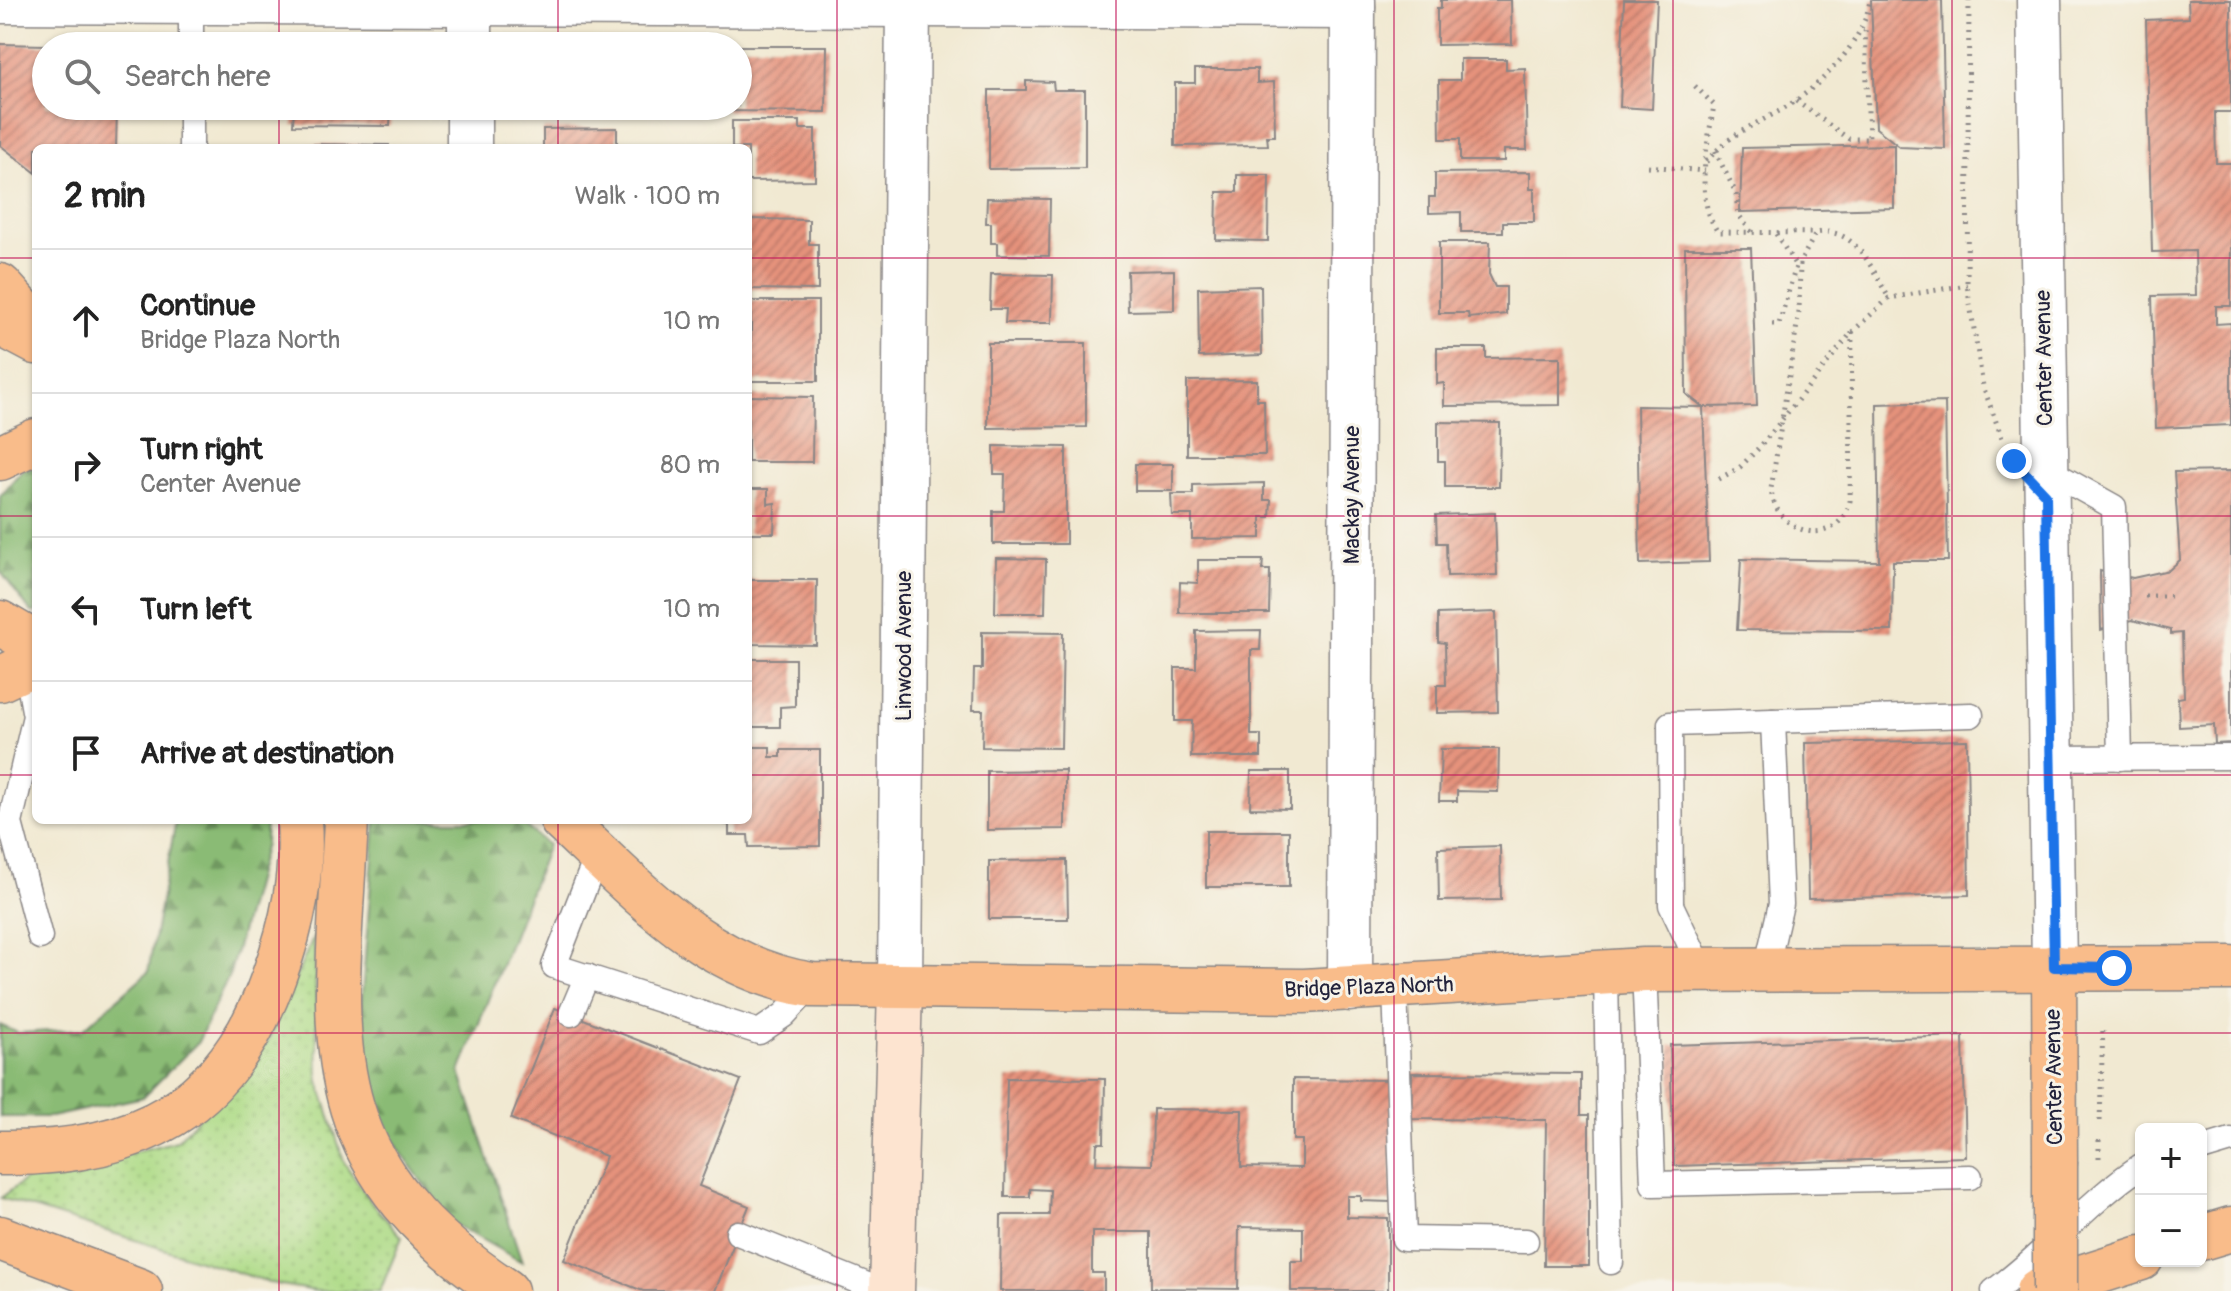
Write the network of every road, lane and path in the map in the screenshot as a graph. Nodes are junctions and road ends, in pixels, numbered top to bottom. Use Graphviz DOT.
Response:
graph roads {
  1 [pos="1870,0"];
  2 [pos="1969,0"];
  3 [pos="2039,0"];
  4 [pos="0,1"];
  5 [pos="191,1"];
  6 [pos="470,1"];
  7 [pos="908,2"];
  8 [pos="1353,4"];
  9 [pos="1865,23"];
  10 [pos="191,32"];
  11 [pos="470,32"];
  12 [pos="1695,86"];
  13 [pos="1796,101"];
  14 [pos="191,120"];
  15 [pos="469,120"];
  16 [pos="191,144"];
  17 [pos="469,144"];
  18 [pos="1715,151"];
  19 [pos="1705,163"];
  20 [pos="1648,166"];
  21 [pos="1705,171"];
  22 [pos="1752,233"];
  23 [pos="1775,233"];
  24 [pos="1816,233"];
  25 [pos="1797,269"];
  26 [pos="1967,285"];
  27 [pos="0,286"];
  28 [pos="1889,298"];
  29 [pos="32,322"];
  30 [pos="0,323"];
  31 [pos="1772,324"];
  32 [pos="1852,332"];
  33 [pos="32,340"];
  34 [pos="1780,418"];
  35 [pos="32,443"];
  36 [pos="2007,447"];
  37 [pos="0,458"];
  38 [pos="2046,469"];
  39 [pos="1719,479"];
  40 [pos="0,623"];
  41 [pos="24,663"];
  42 [pos="32,698"];
  43 [pos="1971,715"];
  44 [pos="1773,721"];
  45 [pos="32,732"];
  46 [pos="2231,757"];
  47 [pos="2050,758"];
  48 [pos="2120,758"];
  49 [pos="299,824"];
  50 [pos="346,824"];
  51 [pos="566,824"];
  52 [pos="598,853"];
  53 [pos="40,937"];
  54 [pos="2054,967"];
  55 [pos="2231,968"];
  56 [pos="1766,969"];
  57 [pos="1702,970"];
  58 [pos="1625,972"];
  59 [pos="587,976"];
  60 [pos="812,985"];
  61 [pos="900,987"];
  62 [pos="1395,988"];
  63 [pos="1350,989"];
  64 [pos="571,1014"];
  65 [pos="2103,1026"];
  66 [pos="2099,1135"];
  67 [pos="2231,1140"];
  68 [pos="2207,1147"];
  69 [pos="0,1153"];
  70 [pos="2135,1170"];
  71 [pos="1970,1177"];
  72 [pos="2231,1229"];
  73 [pos="738,1233"];
  74 [pos="2207,1236"];
  75 [pos="0,1238"];
  76 [pos="1526,1241"];
  77 [pos="2135,1260"];
  78 [pos="1611,1262"];
  79 [pos="140,1291"];
  80 [pos="506,1291"];
  81 [pos="882,1291"];
  82 [pos="892,1291"];
  83 [pos="1994,1291"];
  84 [pos="2038,1291"];
  85 [pos="2055,1291"];
  1 -- 9 [label="path"];
  2 -- 26 [label="path"];
  3 -- 38 [label="street, Center Avenue"];
  4 -- 5 [label="street"];
  5 -- 6 [label="street"];
  5 -- 10 [label="lane"];
  6 -- 7 [label="street"];
  6 -- 11 [label="street"];
  7 -- 8 [label="street"];
  7 -- 61 [label="street, Linwood Avenue"];
  8 -- 63 [label="street, Mackay Avenue"];
  9 -- 13 [label="path"];
  9 -- 13 [label="path"];
  12 -- 19 [label="path"];
  13 -- 18 [label="path"];
  14 -- 16 [label="lane"];
  15 -- 17 [label="street"];
  18 -- 19 [label="path"];
  18 -- 22 [label="path"];
  19 -- 21 [label="path"];
  20 -- 21 [label="path"];
  21 -- 22 [label="path"];
  22 -- 23 [label="path"];
  23 -- 24 [label="path"];
  23 -- 25 [label="path"];
  24 -- 25 [label="path"];
  24 -- 28 [label="path"];
  25 -- 31 [label="path"];
  25 -- 34 [label="path"];
  26 -- 28 [label="path"];
  26 -- 36 [label="path"];
  27 -- 29 [label="main road"];
  28 -- 32 [label="path"];
  30 -- 33 [label="main road"];
  32 -- 34 [label="path"];
  32 -- 34 [label="path"];
  34 -- 39 [label="path"];
  35 -- 37 [label="main road"];
  38 -- 47 [label="street, Center Avenue"];
  38 -- 48 [label="lane"];
  40 -- 41 [label="main road"];
  41 -- 42 [label="lane"];
  43 -- 44 [label="lane"];
  44 -- 56 [label="lane"];
  44 -- 57 [label="lane"];
  45 -- 53 [label="lane"];
  46 -- 48 [label="lane"];
  47 -- 48 [label="lane"];
  47 -- 54 [label="street, Center Avenue"];
  49 -- 69 [label="main road"];
  50 -- 80 [label="main road"];
  51 -- 52 [label="main road, Bridge Plaza North"];
  52 -- 59 [label="lane"];
  52 -- 60 [label="main road, Bridge Plaza North"];
  54 -- 55 [label="main road, Bridge Plaza North"];
  54 -- 56 [label="main road, Bridge Plaza North"];
  54 -- 85 [label="main road, Center Avenue, bridge"];
  56 -- 57 [label="main road, Bridge Plaza North"];
  57 -- 58 [label="main road, Bridge Plaza North"];
  58 -- 62 [label="main road, Bridge Plaza North"];
  58 -- 71 [label="lane"];
  58 -- 78 [label="lane"];
  59 -- 60 [label="lane"];
  59 -- 64 [label="lane"];
  60 -- 61 [label="main road, Bridge Plaza North"];
  61 -- 63 [label="main road, Bridge Plaza North"];
  61 -- 82 [label="main road, Linwood Avenue"];
  62 -- 63 [label="main road, Bridge Plaza North"];
  62 -- 76 [label="lane"];
  65 -- 66 [label="path"];
  67 -- 68 [label="lane"];
  70 -- 83 [label="lane"];
  72 -- 74 [label="main road"];
  73 -- 81 [label="lane"];
  75 -- 79 [label="main road"];
  77 -- 84 [label="main road"];
}
